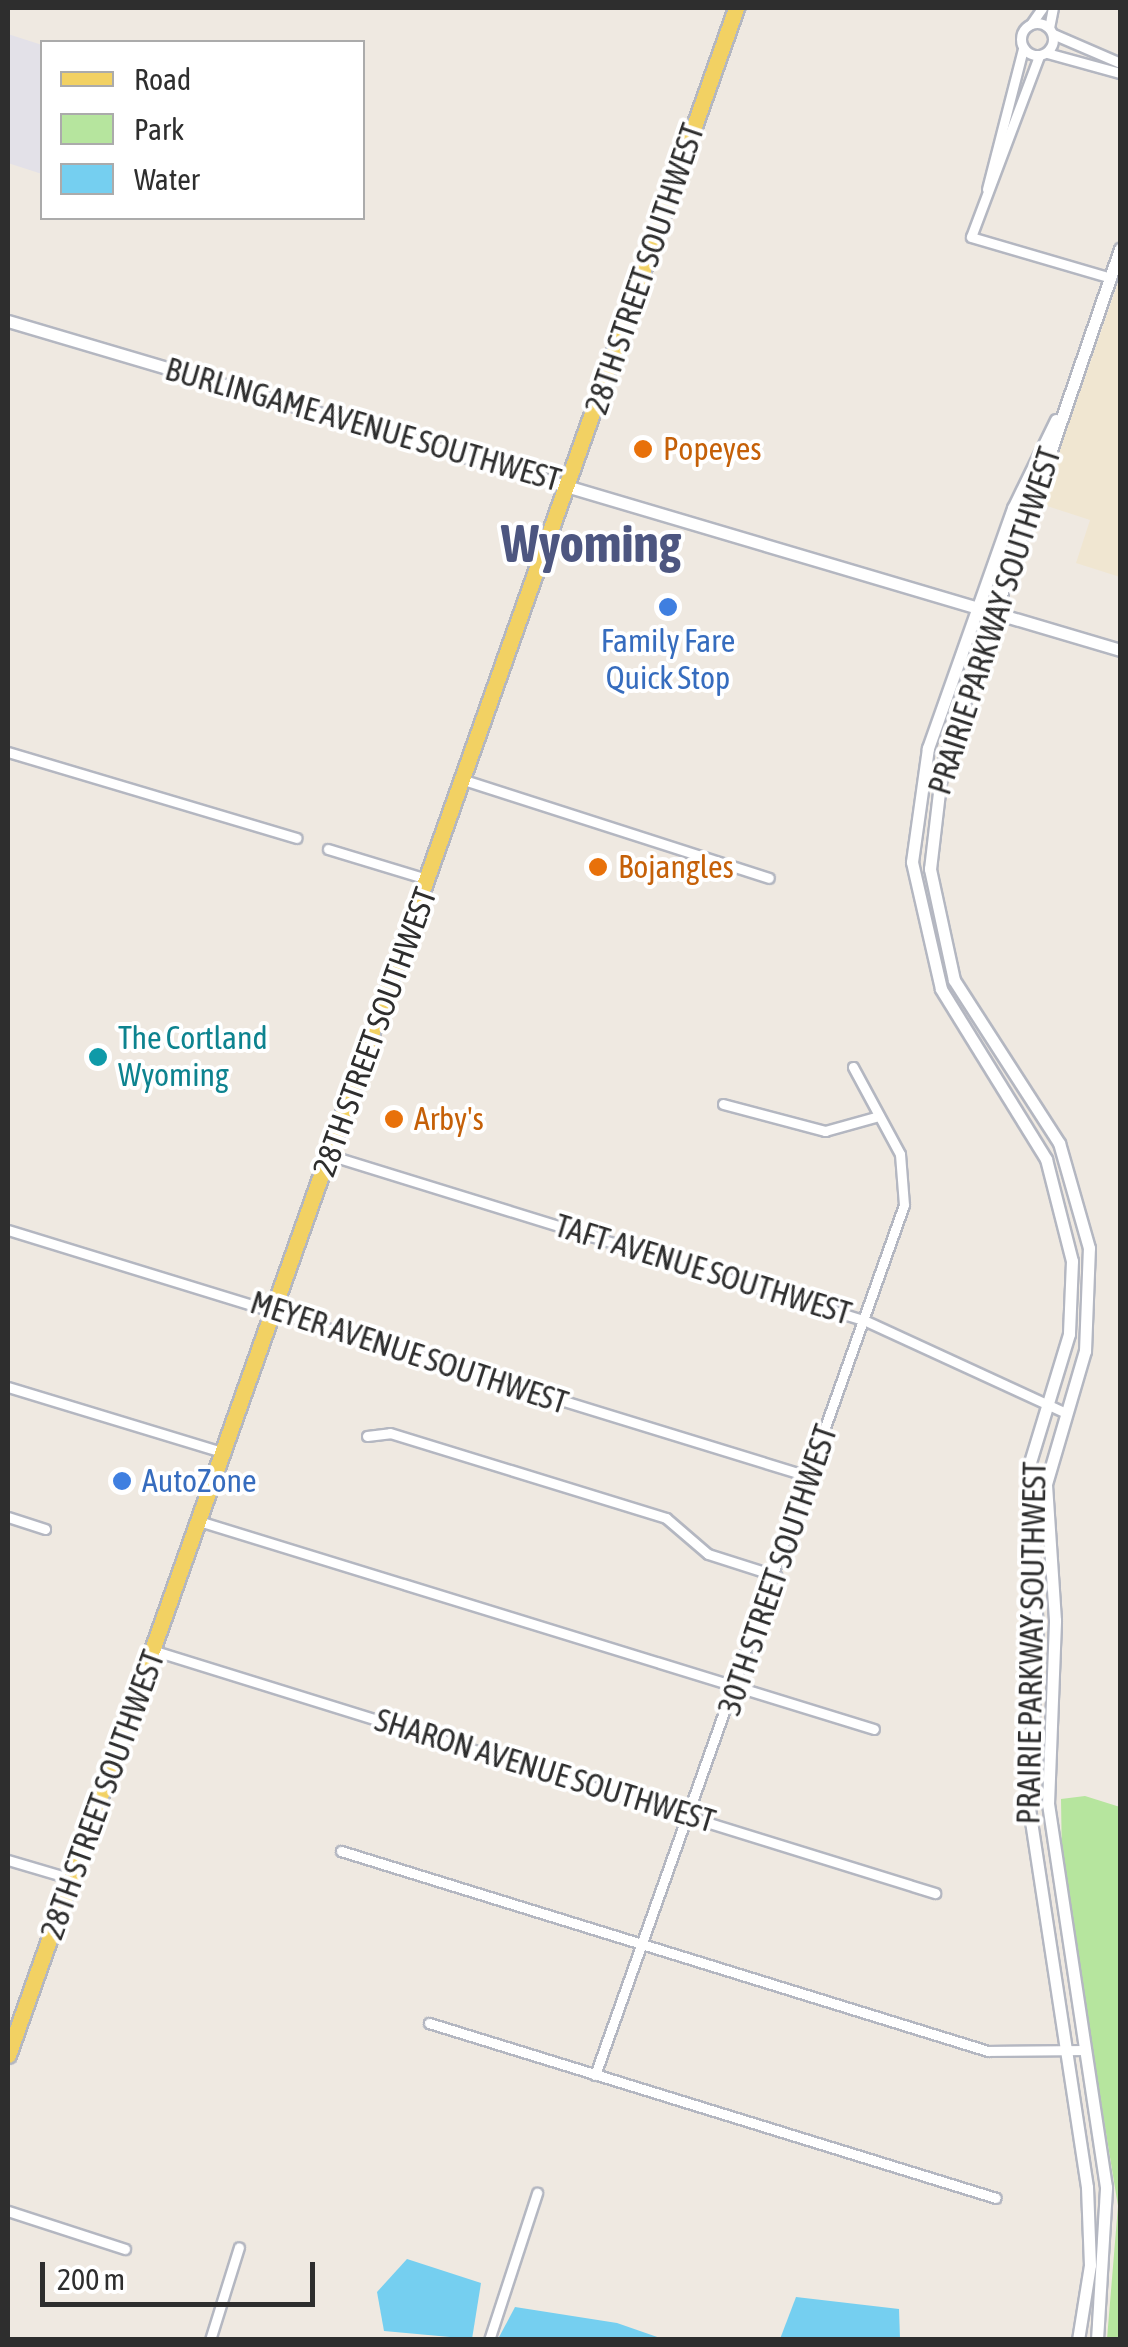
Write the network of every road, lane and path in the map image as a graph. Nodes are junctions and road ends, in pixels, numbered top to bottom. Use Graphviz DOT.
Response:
graph roads {
  1 [pos="736,8"];
  2 [pos="1042,8"];
  3 [pos="1053,8"];
  4 [pos="1031,24"];
  5 [pos="1051,31"];
  6 [pos="1023,49"];
  7 [pos="1043,54"];
  8 [pos="1120,62"];
  9 [pos="1120,73"];
  10 [pos="986,190"];
  11 [pos="1120,249"];
  12 [pos="1110,278"];
  13 [pos="8,321"];
  14 [pos="1062,412"];
  15 [pos="569,485"];
  16 [pos="978,608"];
  17 [pos="996,613"];
  18 [pos="1120,650"];
  19 [pos="8,752"];
  20 [pos="464,780"];
  21 [pos="296,838"];
  22 [pos="328,848"];
  23 [pos="769,878"];
  24 [pos="430,880"];
  25 [pos="853,1067"];
  26 [pos="724,1104"];
  27 [pos="879,1116"];
  28 [pos="332,1156"];
  29 [pos="1080,1207"];
  30 [pos="1063,1212"];
  31 [pos="8,1230"];
  32 [pos="277,1310"];
  33 [pos="866,1321"];
  34 [pos="8,1387"];
  35 [pos="1046,1406"];
  36 [pos="1064,1412"];
  37 [pos="367,1436"];
  38 [pos="226,1454"];
  39 [pos="811,1477"];
  40 [pos="8,1518"];
  41 [pos="202,1522"];
  42 [pos="45,1528"];
  43 [pos="777,1576"];
  44 [pos="155,1652"];
  45 [pos="738,1686"];
  46 [pos="874,1729"];
  47 [pos="690,1816"];
  48 [pos="341,1851"];
  49 [pos="8,1860"];
  50 [pos="72,1880"];
  51 [pos="936,1893"];
  52 [pos="642,1944"];
  53 [pos="429,2024"];
  54 [pos="9,2044"];
  55 [pos="1082,2050"];
  56 [pos="1064,2054"];
  57 [pos="595,2076"];
  58 [pos="537,2194"];
  59 [pos="996,2198"];
  60 [pos="8,2211"];
  61 [pos="239,2247"];
  62 [pos="126,2248"];
  63 [pos="210,2340"];
  64 [pos="489,2340"];
  65 [pos="1078,2340"];
  66 [pos="1097,2340"];
  1 -- 15 [label="main road, 28TH STREET SOUTHWEST"];
  2 -- 4 [label="street"];
  3 -- 5 [label="street"];
  4 -- 5 [label="street"];
  4 -- 6 [label="street"];
  5 -- 7 [label="street"];
  5 -- 8 [label="street"];
  6 -- 7 [label="street"];
  6 -- 10 [label="street"];
  7 -- 9 [label="street"];
  7 -- 10 [label="street"];
  10 -- 12 [label="street"];
  11 -- 12 [label="street, PRAIRIE PARKWAY SOUTHWEST"];
  12 -- 14 [label="street, PRAIRIE PARKWAY SOUTHWEST"];
  13 -- 15 [label="street, BURLINGAME AVENUE SOUTHWEST"];
  14 -- 16 [label="street, PRAIRIE PARKWAY SOUTHWEST"];
  14 -- 17 [label="street, PRAIRIE PARKWAY SOUTHWEST"];
  15 -- 16 [label="street, BURLINGAME AVENUE SOUTHWEST"];
  15 -- 20 [label="main road, 28TH STREET SOUTHWEST"];
  16 -- 17 [label="street, BURLINGAME AVENUE SOUTHWEST"];
  16 -- 30 [label="street, PRAIRIE PARKWAY SOUTHWEST"];
  17 -- 18 [label="street, BURLINGAME AVENUE SOUTHWEST"];
  17 -- 29 [label="street, PRAIRIE PARKWAY SOUTHWEST"];
  19 -- 21 [label="street"];
  20 -- 23 [label="street"];
  20 -- 24 [label="main road, 28TH STREET SOUTHWEST"];
  22 -- 24 [label="street"];
  24 -- 28 [label="main road, 28TH STREET SOUTHWEST"];
  25 -- 27 [label="street, 30TH STREET SOUTHWEST"];
  26 -- 27 [label="street"];
  27 -- 33 [label="street, 30TH STREET SOUTHWEST"];
  28 -- 32 [label="main road, 28TH STREET SOUTHWEST"];
  28 -- 33 [label="street, TAFT AVENUE SOUTHWEST"];
  29 -- 30 [label="street"];
  29 -- 36 [label="street, PRAIRIE PARKWAY SOUTHWEST"];
  30 -- 35 [label="street, PRAIRIE PARKWAY SOUTHWEST"];
  31 -- 32 [label="street, MEYER AVENUE SOUTHWEST"];
  32 -- 38 [label="main road, 28TH STREET SOUTHWEST"];
  32 -- 39 [label="street, MEYER AVENUE SOUTHWEST"];
  33 -- 35 [label="street, TAFT AVENUE SOUTHWEST"];
  33 -- 39 [label="street, 30TH STREET SOUTHWEST"];
  34 -- 38 [label="street"];
  35 -- 36 [label="street, TAFT AVENUE SOUTHWEST"];
  35 -- 56 [label="street, PRAIRIE PARKWAY SOUTHWEST"];
  36 -- 55 [label="street, PRAIRIE PARKWAY SOUTHWEST"];
  37 -- 43 [label="street"];
  38 -- 41 [label="main road, 28TH STREET SOUTHWEST"];
  39 -- 43 [label="street, 30TH STREET SOUTHWEST"];
  40 -- 42 [label="street"];
  41 -- 44 [label="main road, 28TH STREET SOUTHWEST"];
  41 -- 45 [label="street"];
  43 -- 45 [label="street, 30TH STREET SOUTHWEST"];
  44 -- 47 [label="street, SHARON AVENUE SOUTHWEST"];
  44 -- 50 [label="main road, 28TH STREET SOUTHWEST"];
  45 -- 46 [label="street"];
  45 -- 47 [label="street, 30TH STREET SOUTHWEST"];
  47 -- 51 [label="street, SHARON AVENUE SOUTHWEST"];
  47 -- 52 [label="street, 30TH STREET SOUTHWEST"];
  48 -- 52 [label="street"];
  49 -- 50 [label="street"];
  50 -- 54 [label="main road, 28TH STREET SOUTHWEST"];
  52 -- 56 [label="street"];
  52 -- 57 [label="street, 30TH STREET SOUTHWEST"];
  53 -- 57 [label="street"];
  55 -- 56 [label="street"];
  55 -- 66 [label="street, PRAIRIE PARKWAY SOUTHWEST"];
  56 -- 65 [label="street, PRAIRIE PARKWAY SOUTHWEST"];
  57 -- 59 [label="street"];
  58 -- 64 [label="street"];
  60 -- 62 [label="street"];
  61 -- 63 [label="street"];
}
